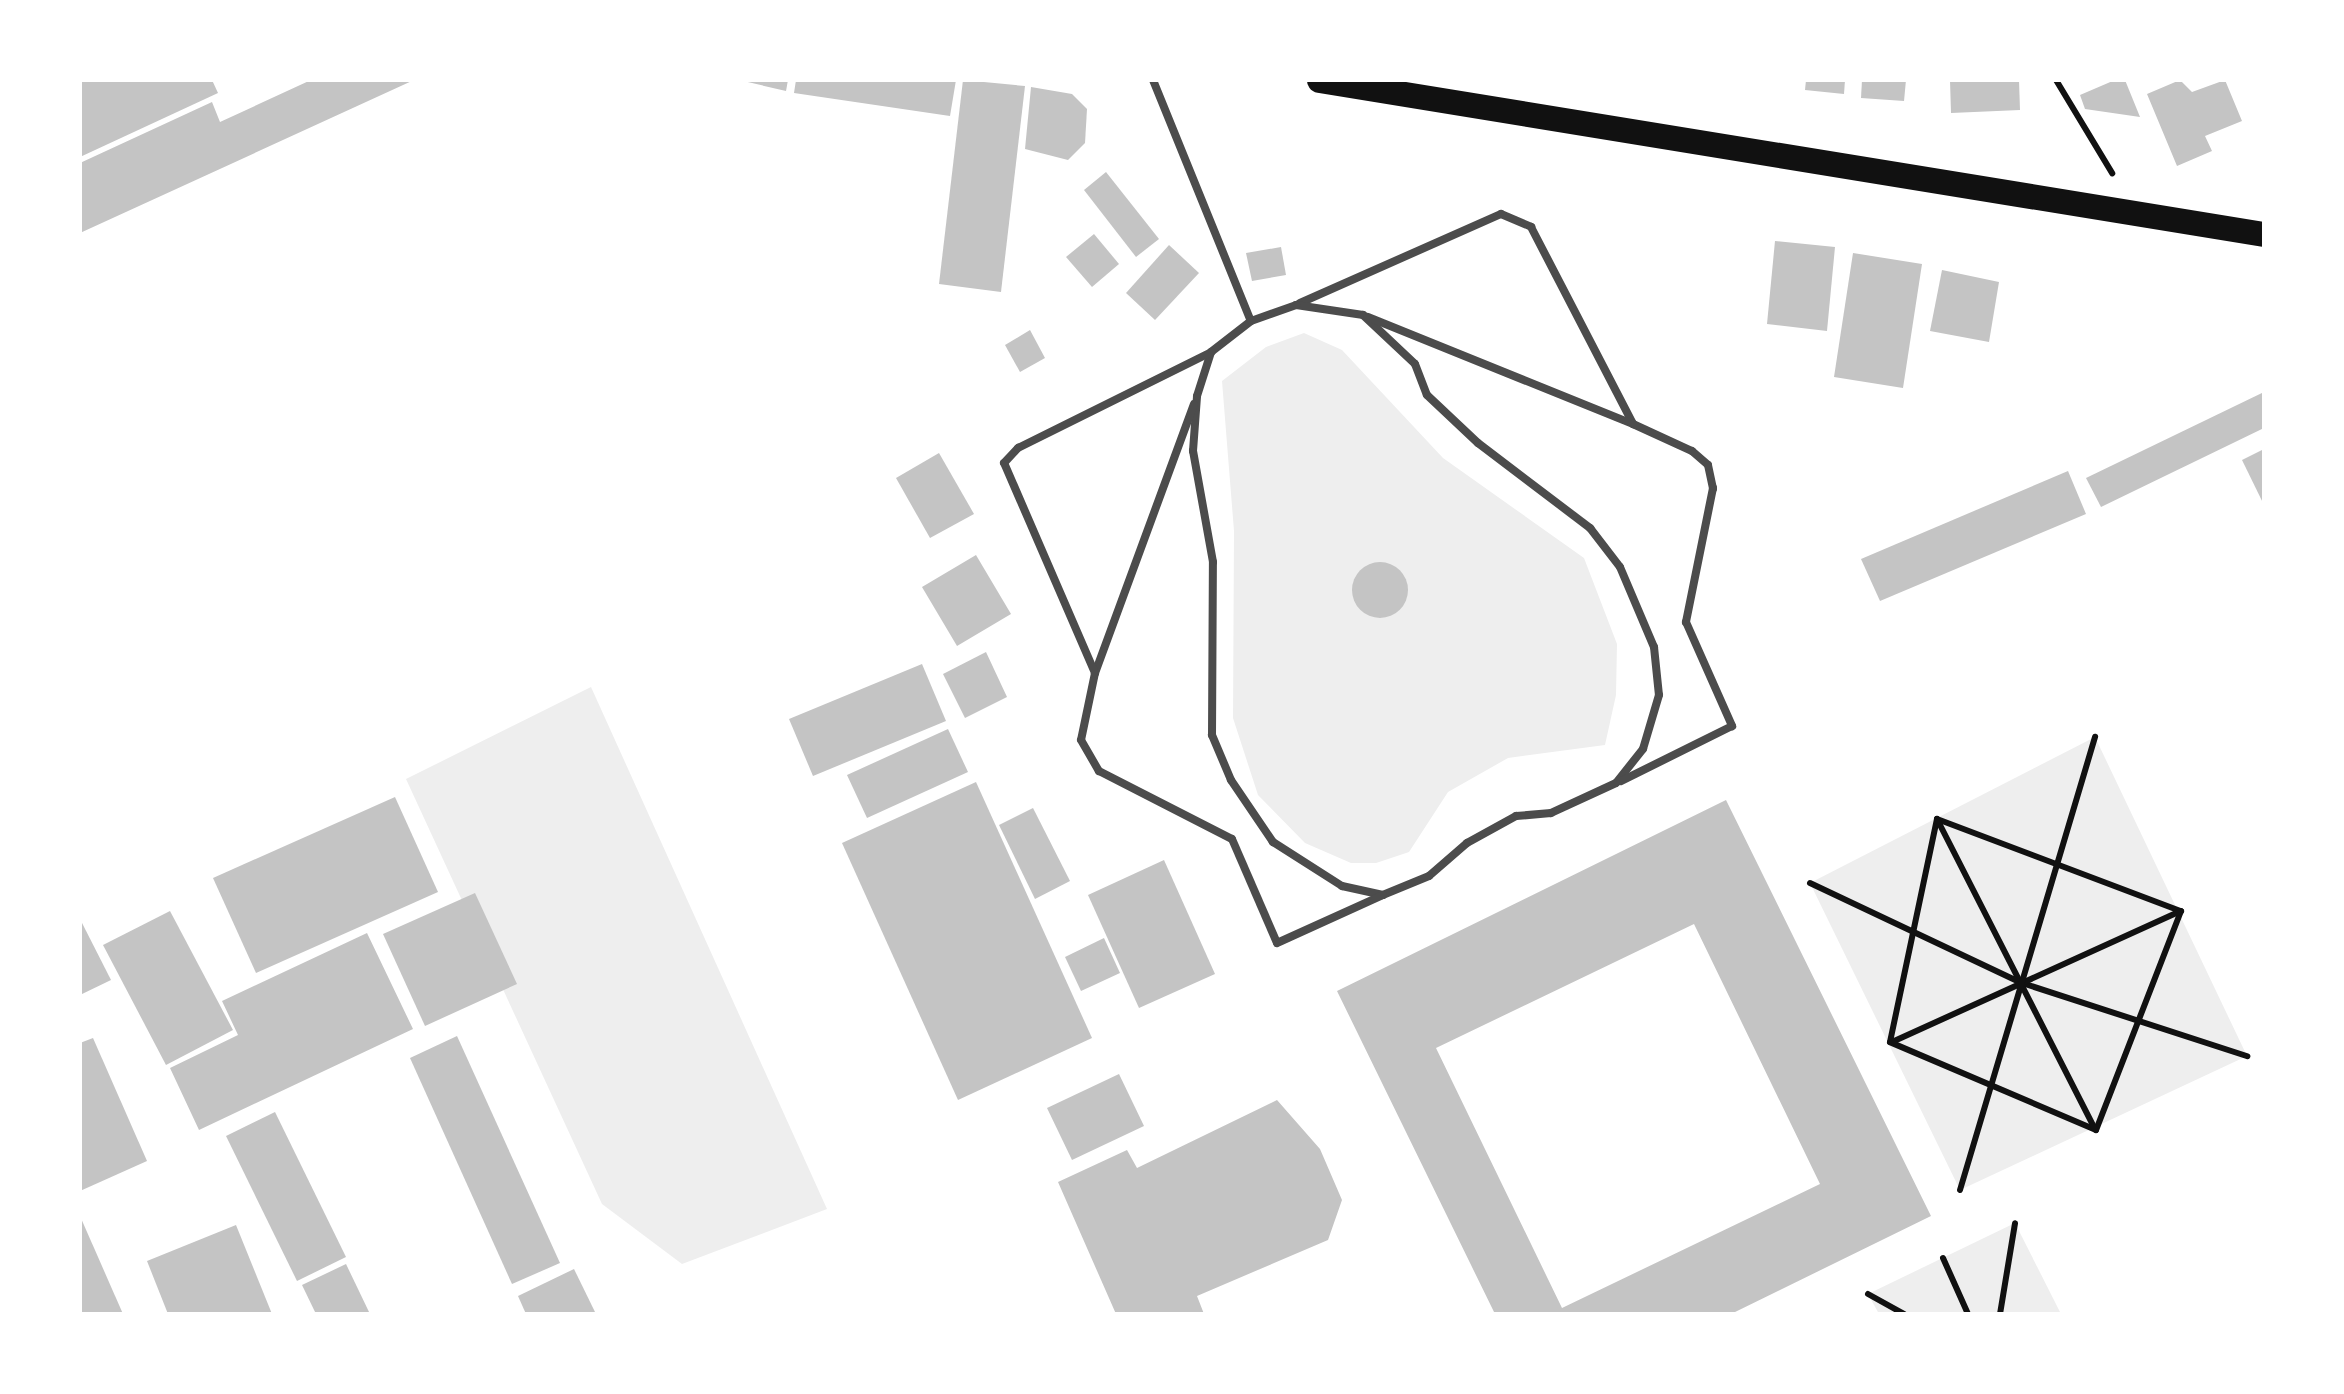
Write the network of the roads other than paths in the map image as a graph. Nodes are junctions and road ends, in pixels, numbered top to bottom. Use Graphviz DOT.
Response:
graph roads {
  1 [pos="1154,80"];
  2 [pos="1319,80"];
  3 [pos="2264,234"];
  4 [pos="1296,305"];
  5 [pos="1363,315"];
  6 [pos="1252,321"];
  7 [pos="1212,352"];
  8 [pos="1197,396"];
  9 [pos="1632,424"];
  10 [pos="1095,673"];
  11 [pos="1616,783"];
  12 [pos="1383,895"];
  1 -- 6 [label="lane"];
  2 -- 3 [label="main road"];
  4 -- 5 [label="lane"];
  4 -- 6 [label="lane"];
  4 -- 9 [label="lane"];
  5 -- 9 [label="lane"];
  5 -- 11 [label="lane"];
  6 -- 7 [label="lane"];
  7 -- 8 [label="lane"];
  7 -- 10 [label="lane"];
  8 -- 10 [label="lane"];
  8 -- 12 [label="lane"];
  9 -- 11 [label="lane"];
  10 -- 12 [label="lane"];
  11 -- 12 [label="lane"];
}
